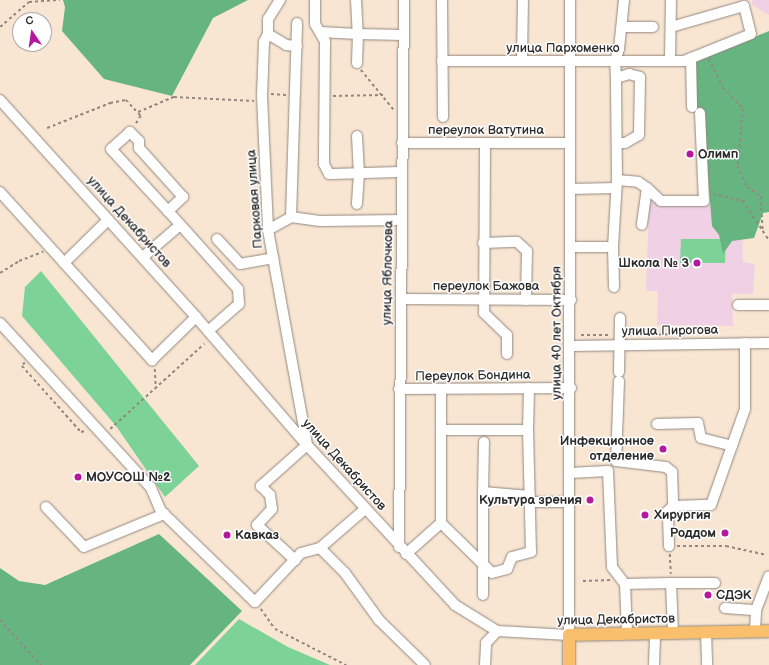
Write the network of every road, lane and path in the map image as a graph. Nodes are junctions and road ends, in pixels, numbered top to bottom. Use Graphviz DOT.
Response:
graph roads {
  1 [pos="59,0"];
  2 [pos="280,0"];
  3 [pos="315,0"];
  4 [pos="356,0"];
  5 [pos="404,0"];
  6 [pos="442,0"];
  7 [pos="523,0"];
  8 [pos="570,0"];
  9 [pos="624,0"];
  10 [pos="671,0"];
  11 [pos="297,23"];
  12 [pos="0,27"];
  13 [pos="622,27"];
  14 [pos="653,27"];
  15 [pos="671,27"];
  16 [pos="320,32"];
  17 [pos="268,34"];
  18 [pos="358,34"];
  19 [pos="403,35"];
  20 [pos="297,46"];
  21 [pos="707,52"];
  22 [pos="570,60"];
  23 [pos="687,60"];
  24 [pos="522,61"];
  25 [pos="615,61"];
  26 [pos="670,61"];
  27 [pos="442,62"];
  28 [pos="357,63"];
  29 [pos="616,78"];
  30 [pos="296,95"];
  31 [pos="383,95"];
  32 [pos="262,97"];
  33 [pos="323,97"];
  34 [pos="0,100"];
  35 [pos="138,112"];
  36 [pos="443,117"];
  37 [pos="403,121"];
  38 [pos="47,128"];
  39 [pos="130,132"];
  40 [pos="357,136"];
  41 [pos="402,143"];
  42 [pos="485,143"];
  43 [pos="570,143"];
  44 [pos="617,143"];
  45 [pos="402,172"];
  46 [pos="359,174"];
  47 [pos="616,184"];
  48 [pos="647,188"];
  49 [pos="570,189"];
  50 [pos="704,189"];
  51 [pos="0,192"];
  52 [pos="357,204"];
  53 [pos="168,211"];
  54 [pos="291,217"];
  55 [pos="108,220"];
  56 [pos="402,220"];
  57 [pos="180,225"];
  58 [pos="642,225"];
  59 [pos="268,230"];
  60 [pos="763,231"];
  61 [pos="217,238"];
  62 [pos="769,240"];
  63 [pos="483,243"];
  64 [pos="613,246"];
  65 [pos="570,247"];
  66 [pos="51,248"];
  67 [pos="143,257"];
  68 [pos="273,258"];
  69 [pos="64,263"];
  70 [pos="0,273"];
  71 [pos="614,287"];
  72 [pos="401,299"];
  73 [pos="482,299"];
  74 [pos="526,300"];
  75 [pos="571,300"];
  76 [pos="738,305"];
  77 [pos="769,305"];
  78 [pos="196,317"];
  79 [pos="620,318"];
  80 [pos="0,322"];
  81 [pos="208,331"];
  82 [pos="769,342"];
  83 [pos="745,343"];
  84 [pos="204,344"];
  85 [pos="620,345"];
  86 [pos="571,346"];
  87 [pos="507,354"];
  88 [pos="32,358"];
  89 [pos="154,358"];
  90 [pos="156,387"];
  91 [pos="529,388"];
  92 [pos="571,388"];
  93 [pos="399,389"];
  94 [pos="441,389"];
  95 [pos="657,424"];
  96 [pos="95,427"];
  97 [pos="441,430"];
  98 [pos="528,430"];
  99 [pos="103,436"];
  100 [pos="484,442"];
  101 [pos="307,445"];
  102 [pos="732,446"];
  103 [pos="570,473"];
  104 [pos="483,492"];
  105 [pos="530,499"];
  106 [pos="570,502"];
  107 [pos="673,506"];
  108 [pos="46,507"];
  109 [pos="364,509"];
  110 [pos="164,514"];
  111 [pos="441,523"];
  112 [pos="669,546"];
  113 [pos="320,548"];
  114 [pos="403,551"];
  115 [pos="767,555"];
  116 [pos="295,560"];
  117 [pos="482,564"];
  118 [pos="769,576"];
  119 [pos="622,580"];
  120 [pos="583,581"];
  121 [pos="671,583"];
  122 [pos="716,583"];
  123 [pos="483,595"];
  124 [pos="736,600"];
  125 [pos="255,602"];
  126 [pos="726,608"];
  127 [pos="756,610"];
  128 [pos="0,620"];
  129 [pos="497,631"];
  130 [pos="755,631"];
  131 [pos="769,631"];
  132 [pos="706,632"];
  133 [pos="627,633"];
  134 [pos="655,633"];
  135 [pos="672,633"];
  136 [pos="569,635"];
  137 [pos="40,665"];
  138 [pos="346,665"];
  139 [pos="425,665"];
  140 [pos="485,665"];
  141 [pos="569,665"];
  142 [pos="654,665"];
  143 [pos="707,665"];
  1 -- 12 [label="path"];
  2 -- 17 [label="street, Парковая улица"];
  3 -- 16 [label="street"];
  4 -- 18 [label="street"];
  5 -- 19 [label="street, улица Яблочкова"];
  6 -- 27 [label="street"];
  7 -- 24 [label="street"];
  8 -- 22 [label="street, улица 40 лет Октября"];
  9 -- 13 [label="street"];
  10 -- 15 [label="street"];
  11 -- 20 [label="street"];
  13 -- 14 [label="street"];
  13 -- 25 [label="street"];
  15 -- 21 [label="street"];
  15 -- 26 [label="street"];
  16 -- 18 [label="street"];
  16 -- 33 [label="street"];
  17 -- 20 [label="street"];
  17 -- 32 [label="street, Парковая улица"];
  18 -- 19 [label="street"];
  18 -- 28 [label="street"];
  19 -- 37 [label="street, улица Яблочкова"];
  20 -- 30 [label="street"];
  21 -- 23 [label="street"];
  21 -- 60 [label="path"];
  22 -- 24 [label="street, улица Пархоменко"];
  22 -- 25 [label="street, улица Пархоменко"];
  22 -- 43 [label="street, улица 40 лет Октября"];
  23 -- 26 [label="street, улица Пархоменко"];
  23 -- 50 [label="street"];
  24 -- 27 [label="street, улица Пархоменко"];
  25 -- 26 [label="street, улица Пархоменко"];
  25 -- 29 [label="street"];
  27 -- 36 [label="street"];
  28 -- 31 [label="path"];
  29 -- 44 [label="street"];
  29 -- 44 [label="street"];
  30 -- 32 [label="path"];
  30 -- 54 [label="street"];
  31 -- 33 [label="path"];
  31 -- 37 [label="path"];
  32 -- 35 [label="path"];
  32 -- 59 [label="street, Парковая улица"];
  33 -- 46 [label="street"];
  34 -- 55 [label="street, улица Декабристов"];
  35 -- 38 [label="path"];
  35 -- 39 [label="path"];
  37 -- 41 [label="street, улица Яблочкова"];
  39 -- 53 [label="street"];
  39 -- 53 [label="street"];
  40 -- 46 [label="street"];
  41 -- 42 [label="street, переулок Ватутина"];
  41 -- 45 [label="street, улица Яблочкова"];
  42 -- 43 [label="street, переулок Ватутина"];
  42 -- 63 [label="street"];
  43 -- 49 [label="street, улица 40 лет Октября"];
  44 -- 47 [label="street"];
  45 -- 46 [label="street"];
  45 -- 56 [label="street, улица Яблочкова"];
  46 -- 52 [label="street"];
  47 -- 48 [label="street"];
  47 -- 49 [label="street"];
  47 -- 64 [label="street"];
  48 -- 50 [label="street"];
  48 -- 58 [label="street"];
  49 -- 65 [label="street, улица 40 лет Октября"];
  50 -- 60 [label="path"];
  51 -- 66 [label="street"];
  53 -- 57 [label="street"];
  54 -- 56 [label="street"];
  54 -- 59 [label="street"];
  55 -- 67 [label="street, улица Декабристов"];
  55 -- 69 [label="street"];
  56 -- 72 [label="street, улица Яблочкова"];
  57 -- 67 [label="street"];
  57 -- 81 [label="street"];
  59 -- 68 [label="street, Парковая улица"];
  60 -- 62 [label="path"];
  61 -- 68 [label="street"];
  63 -- 73 [label="street"];
  63 -- 74 [label="street"];
  64 -- 65 [label="street"];
  64 -- 71 [label="street"];
  65 -- 75 [label="street, улица 40 лет Октября"];
  66 -- 69 [label="street"];
  66 -- 70 [label="path"];
  67 -- 78 [label="street, улица Декабристов"];
  68 -- 101 [label="street, Парковая улица"];
  69 -- 89 [label="street"];
  72 -- 73 [label="street, переулок Бажова"];
  72 -- 93 [label="street, улица Яблочкова"];
  73 -- 74 [label="street, переулок Бажова"];
  73 -- 87 [label="street"];
  74 -- 75 [label="street, переулок Бажова"];
  75 -- 86 [label="street, улица 40 лет Октября"];
  76 -- 77 [label="street"];
  78 -- 81 [label="street, улица Декабристов"];
  78 -- 89 [label="street"];
  79 -- 85 [label="street"];
  80 -- 88 [label="street"];
  81 -- 101 [label="street, улица Декабристов"];
  82 -- 83 [label="street, улица Пирогова"];
  83 -- 85 [label="street, улица Пирогова"];
  83 -- 102 [label="street"];
  84 -- 90 [label="path"];
  85 -- 86 [label="street, улица Пирогова"];
  85 -- 107 [label="street"];
  86 -- 92 [label="street, улица 40 лет Октября"];
  88 -- 96 [label="street"];
  88 -- 96 [label="path"];
  89 -- 90 [label="path"];
  90 -- 99 [label="path"];
  91 -- 92 [label="street, Переулок Бондина"];
  91 -- 94 [label="street, Переулок Бондина"];
  91 -- 98 [label="street"];
  92 -- 103 [label="street, улица 40 лет Октября"];
  93 -- 94 [label="street, Переулок Бондина"];
  93 -- 114 [label="street, улица Яблочкова"];
  94 -- 97 [label="street"];
  95 -- 102 [label="street"];
  96 -- 99 [label="street"];
  97 -- 98 [label="street"];
  97 -- 111 [label="street"];
  98 -- 105 [label="street"];
  99 -- 110 [label="street"];
  100 -- 104 [label="street"];
  101 -- 109 [label="street, улица Декабристов"];
  101 -- 116 [label="street"];
  102 -- 107 [label="street"];
  103 -- 106 [label="street, улица 40 лет Октября"];
  103 -- 119 [label="street"];
  104 -- 105 [label="street"];
  104 -- 117 [label="street"];
  105 -- 106 [label="street"];
  105 -- 117 [label="street"];
  106 -- 136 [label="street, улица 40 лет Октября"];
  107 -- 112 [label="street"];
  108 -- 110 [label="street"];
  109 -- 113 [label="street"];
  109 -- 114 [label="street, улица Декабристов"];
  110 -- 125 [label="street"];
  111 -- 114 [label="street"];
  111 -- 117 [label="street"];
  112 -- 115 [label="path"];
  112 -- 121 [label="path"];
  113 -- 116 [label="street"];
  113 -- 139 [label="street"];
  114 -- 129 [label="street, улица Декабристов"];
  116 -- 125 [label="street"];
  117 -- 123 [label="street"];
  118 -- 127 [label="street"];
  119 -- 120 [label="path"];
  119 -- 121 [label="street"];
  119 -- 133 [label="street"];
  121 -- 122 [label="street"];
  121 -- 135 [label="street"];
  122 -- 124 [label="path"];
  125 -- 138 [label="path"];
  126 -- 127 [label="street"];
  127 -- 130 [label="street"];
  128 -- 137 [label="path"];
  129 -- 136 [label="street, улица Декабристов"];
  129 -- 140 [label="street"];
  130 -- 131 [label="main road, улица Декабристов"];
  130 -- 132 [label="main road, улица Декабристов"];
  132 -- 135 [label="main road, улица Декабристов"];
  132 -- 143 [label="street"];
  133 -- 134 [label="main road, улица Декабристов"];
  133 -- 136 [label="main road, улица Декабристов"];
  134 -- 135 [label="main road, улица Декабристов"];
  134 -- 142 [label="street"];
  136 -- 141 [label="main road, улица 40 лет Октября"];
}
